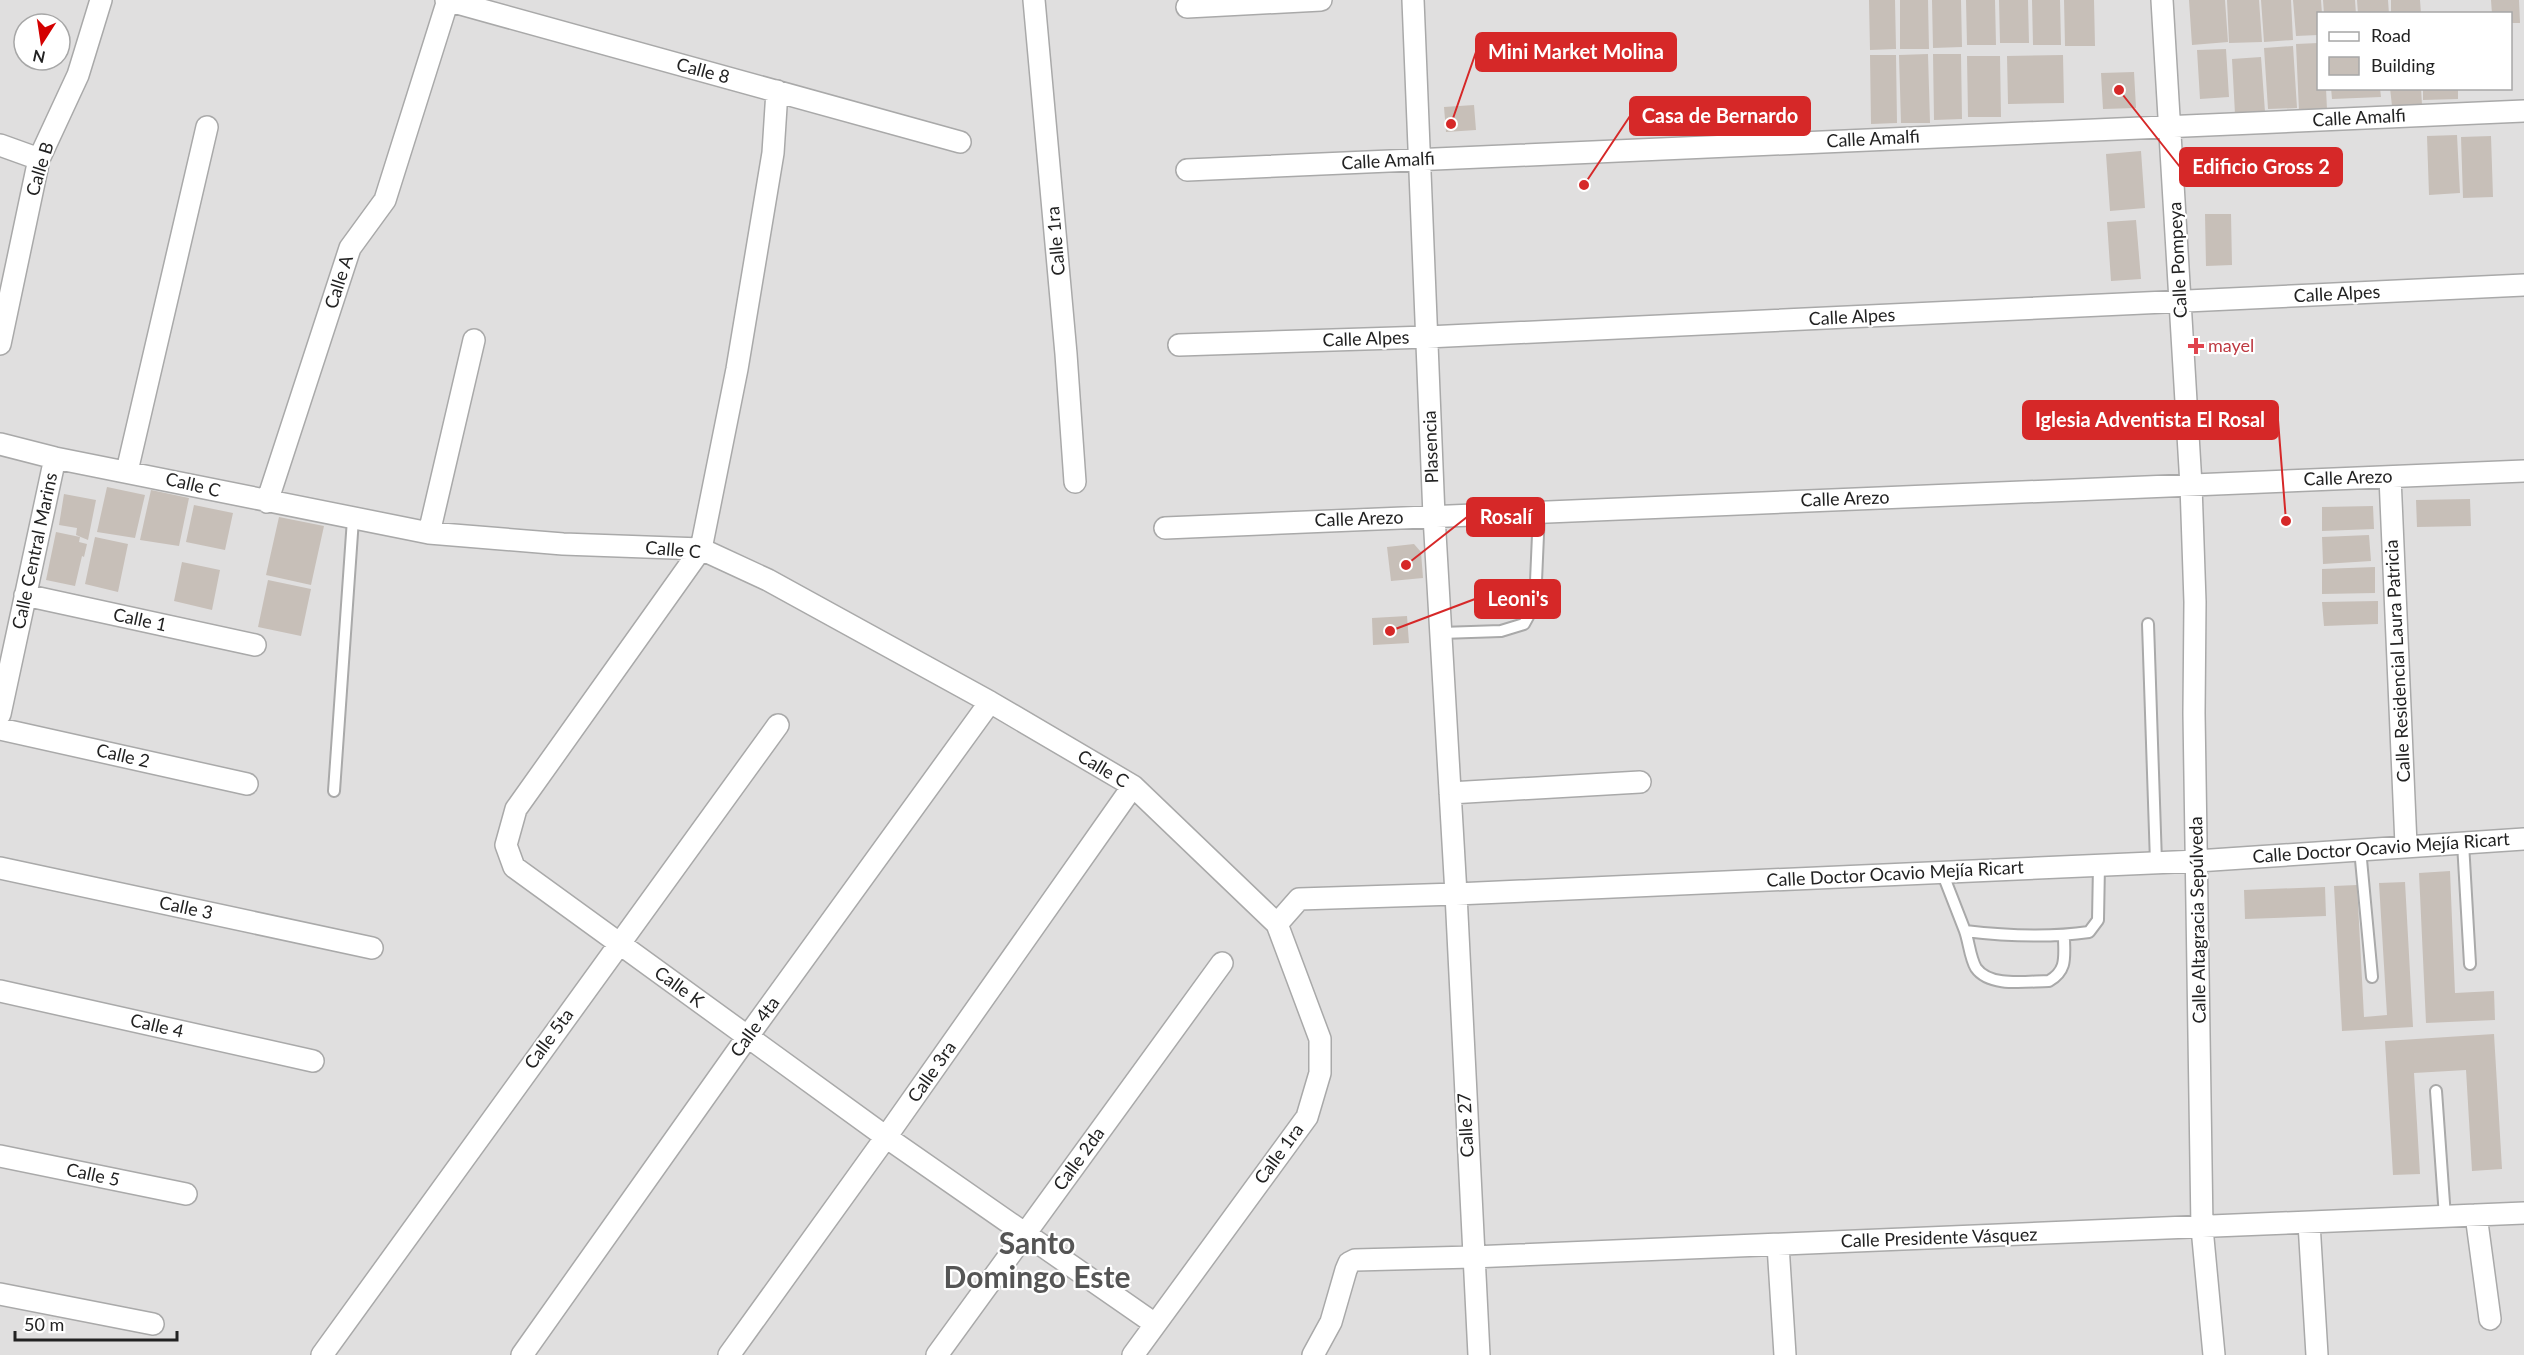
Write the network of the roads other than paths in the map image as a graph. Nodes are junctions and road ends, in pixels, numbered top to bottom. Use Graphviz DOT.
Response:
graph roads {
  1 [pos="101,0"];
  2 [pos="447,0"];
  3 [pos="1034,0"];
  4 [pos="1321,0"];
  5 [pos="1413,0"];
  6 [pos="2162,0"];
  7 [pos="1187,7"];
  8 [pos="777,91"];
  9 [pos="2524,111"];
  10 [pos="2170,126"];
  11 [pos="207,127"];
  12 [pos="960,142"];
  13 [pos="0,145"];
  14 [pos="39,159"];
  15 [pos="1420,160"];
  16 [pos="1187,170"];
  17 [pos="2524,285"];
  18 [pos="2180,301"];
  19 [pos="1427,337"];
  20 [pos="474,340"];
  21 [pos="0,344"];
  22 [pos="1179,345"];
  23 [pos="0,444"];
  24 [pos="55,458"];
  25 [pos="127,471"];
  26 [pos="2524,471"];
  27 [pos="2390,477"];
  28 [pos="1075,482"];
  29 [pos="2191,485"];
  30 [pos="267,502"];
  31 [pos="1539,512"];
  32 [pos="1434,516"];
  33 [pos="353,519"];
  34 [pos="1165,528"];
  35 [pos="429,533"];
  36 [pos="701,549"];
  37 [pos="25,595"];
  38 [pos="2148,624"];
  39 [pos="1441,633"];
  40 [pos="255,645"];
  41 [pos="990,702"];
  42 [pos="0,714"];
  43 [pos="778,724"];
  44 [pos="0,729"];
  45 [pos="1640,782"];
  46 [pos="247,784"];
  47 [pos="1133,786"];
  48 [pos="334,791"];
  49 [pos="1450,793"];
  50 [pos="2524,839"];
  51 [pos="2463,843"];
  52 [pos="2406,845"];
  53 [pos="2360,849"];
  54 [pos="2197,861"];
  55 [pos="2156,862"];
  56 [pos="2099,865"];
  57 [pos="0,868"];
  58 [pos="1942,872"];
  59 [pos="1456,894"];
  60 [pos="1277,924"];
  61 [pos="1965,931"];
  62 [pos="2064,936"];
  63 [pos="618,943"];
  64 [pos="372,948"];
  65 [pos="1222,963"];
  66 [pos="2470,964"];
  67 [pos="2372,977"];
  68 [pos="0,991"];
  69 [pos="748,1036"];
  70 [pos="313,1061"];
  71 [pos="2436,1091"];
  72 [pos="886,1137"];
  73 [pos="0,1156"];
  74 [pos="186,1194"];
  75 [pos="2524,1213"];
  76 [pos="2476,1215"];
  77 [pos="2445,1216"];
  78 [pos="2309,1223"];
  79 [pos="2202,1228"];
  80 [pos="1025,1233"];
  81 [pos="1778,1245"];
  82 [pos="1472,1257"];
  83 [pos="0,1294"];
  84 [pos="2490,1319"];
  85 [pos="153,1324"];
  86 [pos="1155,1324"];
  87 [pos="322,1355"];
  88 [pos="522,1355"];
  89 [pos="729,1355"];
  90 [pos="937,1355"];
  91 [pos="1133,1355"];
  92 [pos="1313,1355"];
  93 [pos="1479,1355"];
  94 [pos="1785,1355"];
  95 [pos="2214,1355"];
  96 [pos="2317,1355"];
  1 -- 14 [label="street, Calle B"];
  2 -- 8 [label="street, Calle 8"];
  2 -- 30 [label="street, Calle A"];
  3 -- 28 [label="street, Calle 1ra"];
  4 -- 7 [label="street"];
  5 -- 15 [label="street, Plasencia"];
  6 -- 10 [label="street, Calle Pompeya"];
  8 -- 12 [label="street, Calle 8"];
  8 -- 36 [label="street"];
  9 -- 10 [label="street, Calle Amalfi"];
  10 -- 15 [label="street, Calle Amalfi"];
  10 -- 18 [label="street, Calle Pompeya"];
  11 -- 25 [label="street"];
  13 -- 14 [label="street"];
  14 -- 21 [label="street, Calle B"];
  15 -- 16 [label="street, Calle Amalfi"];
  15 -- 19 [label="street, Plasencia"];
  17 -- 18 [label="street, Calle Alpes"];
  18 -- 19 [label="street, Calle Alpes"];
  18 -- 29 [label="street, Calle Pompeya"];
  19 -- 22 [label="street, Calle Alpes"];
  19 -- 32 [label="street, Plasencia"];
  20 -- 35 [label="street"];
  23 -- 24 [label="street, Calle C"];
  24 -- 25 [label="street, Calle C"];
  24 -- 37 [label="street, Calle Central Marins"];
  25 -- 30 [label="street, Calle C"];
  26 -- 27 [label="street, Calle Arezo"];
  27 -- 29 [label="street, Calle Arezo"];
  27 -- 52 [label="street, Calle Residencial Laura Patricia"];
  29 -- 31 [label="street, Calle Arezo"];
  29 -- 54 [label="street, Calle Altagracia Sepúlveda"];
  30 -- 33 [label="street, Calle C"];
  31 -- 32 [label="street, Calle Arezo"];
  31 -- 39 [label="lane"];
  32 -- 34 [label="street, Calle Arezo"];
  32 -- 39 [label="street, Plasencia"];
  33 -- 35 [label="street, Calle C"];
  33 -- 48 [label="lane"];
  35 -- 36 [label="street, Calle C"];
  36 -- 41 [label="street, Calle C"];
  36 -- 63 [label="street, Calle K"];
  37 -- 40 [label="street, Calle 1"];
  37 -- 42 [label="street, Calle Central Marins"];
  38 -- 55 [label="lane"];
  39 -- 49 [label="street, Plasencia"];
  41 -- 47 [label="street, Calle C"];
  41 -- 69 [label="street, Calle 4ta"];
  43 -- 63 [label="street, Calle 5ta"];
  44 -- 46 [label="street, Calle 2"];
  45 -- 49 [label="street"];
  47 -- 60 [label="street, Calle C"];
  47 -- 72 [label="street, Calle 3ra"];
  49 -- 59 [label="street, Plasencia"];
  50 -- 51 [label="street, Calle Doctor Ocavio Mejía Ricart"];
  51 -- 52 [label="street, Calle Doctor Ocavio Mejía Ricart"];
  51 -- 66 [label="lane"];
  52 -- 53 [label="street, Calle Doctor Ocavio Mejía Ricart"];
  53 -- 54 [label="street, Calle Doctor Ocavio Mejía Ricart"];
  53 -- 67 [label="lane"];
  54 -- 55 [label="street, Calle Doctor Ocavio Mejía Ricart"];
  54 -- 79 [label="street, Calle Altagracia Sepúlveda"];
  55 -- 56 [label="street, Calle Doctor Ocavio Mejía Ricart"];
  56 -- 58 [label="street, Calle Doctor Ocavio Mejía Ricart"];
  56 -- 62 [label="lane"];
  57 -- 64 [label="street, Calle 3"];
  58 -- 59 [label="street, Calle Doctor Ocavio Mejía Ricart"];
  58 -- 61 [label="lane"];
  59 -- 60 [label="street, Calle Doctor Ocavio Mejía Ricart"];
  59 -- 82 [label="street, Calle 27"];
  60 -- 86 [label="street, Calle 1ra"];
  61 -- 62 [label="lane"];
  61 -- 62 [label="lane"];
  63 -- 69 [label="street, Calle K"];
  63 -- 87 [label="street, Calle 5ta"];
  65 -- 80 [label="street, Calle 2da"];
  68 -- 70 [label="street, Calle 4"];
  69 -- 72 [label="street, Calle K"];
  69 -- 88 [label="street, Calle 4ta"];
  71 -- 77 [label="lane"];
  72 -- 80 [label="street, Calle K"];
  72 -- 89 [label="street, Calle 3ra"];
  73 -- 74 [label="street, Calle 5"];
  75 -- 76 [label="street, Calle Presidente Vásquez"];
  76 -- 77 [label="street, Calle Presidente Vásquez"];
  76 -- 84 [label="street"];
  77 -- 78 [label="street, Calle Presidente Vásquez"];
  78 -- 79 [label="street, Calle Presidente Vásquez"];
  78 -- 96 [label="street"];
  79 -- 81 [label="street, Calle Presidente Vásquez"];
  79 -- 95 [label="street, Calle Altagracia Sepúlveda"];
  80 -- 86 [label="street, Calle K"];
  80 -- 90 [label="street, Calle 2da"];
  81 -- 82 [label="street, Calle Presidente Vásquez"];
  81 -- 94 [label="street"];
  82 -- 92 [label="street, Calle Presidente Vásquez"];
  82 -- 93 [label="street, Calle 27"];
  83 -- 85 [label="street"];
  86 -- 91 [label="street, Calle 1ra"];
}
